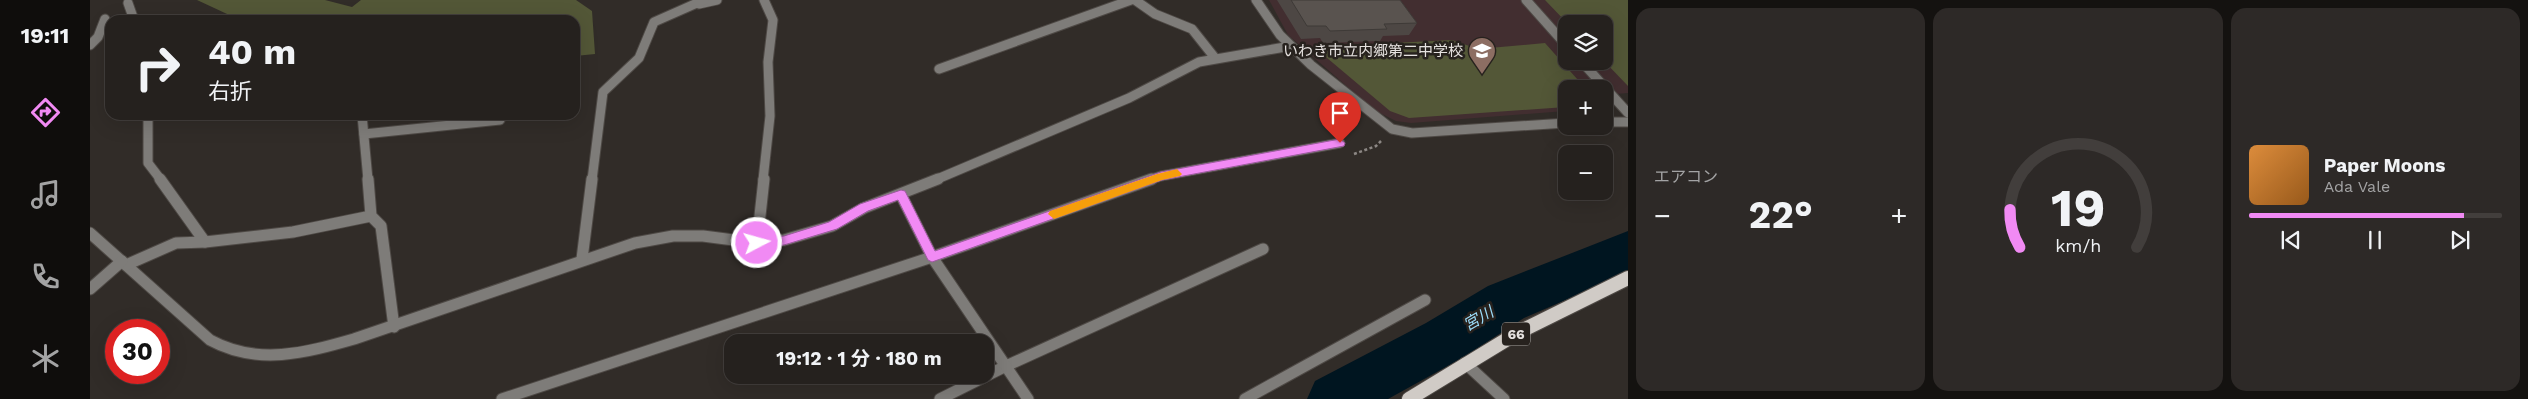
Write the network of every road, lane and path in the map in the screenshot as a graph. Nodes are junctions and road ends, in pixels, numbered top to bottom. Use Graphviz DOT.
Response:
graph roads {
  1 [pos="717,0"];
  2 [pos="764,0"];
  3 [pos="1131,0"];
  4 [pos="1135,0"];
  5 [pos="1256,0"];
  6 [pos="1526,0"];
  7 [pos="700,2"];
  8 [pos="128,3"];
  9 [pos="132,15"];
  10 [pos="105,19"];
  11 [pos="1558,35"];
  12 [pos="90,45"];
  13 [pos="1291,46"];
  14 [pos="1215,58"];
  15 [pos="939,69"];
  16 [pos="1589,70"];
  17 [pos="1628,113"];
  18 [pos="148,120"];
  19 [pos="363,120"];
  20 [pos="500,120"];
  21 [pos="1613,122"];
  22 [pos="1628,122"];
  23 [pos="1558,124"];
  24 [pos="364,134"];
  25 [pos="1340,143"];
  26 [pos="1376,146"];
  27 [pos="1360,153"];
  28 [pos="901,194"];
  29 [pos="371,216"];
  30 [pos="90,233"];
  31 [pos="205,242"];
  32 [pos="757,243"];
  33 [pos="1263,249"];
  34 [pos="932,257"];
  35 [pos="582,260"];
  36 [pos="124,263"];
  37 [pos="1628,278"];
  38 [pos="90,290"];
  39 [pos="1425,300"];
  40 [pos="394,327"];
  41 [pos="1465,363"];
  42 [pos="1006,366"];
  43 [pos="502,399"];
  44 [pos="940,399"];
  45 [pos="1028,399"];
  46 [pos="1245,399"];
  47 [pos="1409,399"];
  48 [pos="1504,399"];
  1 -- 7 [label="street"];
  2 -- 32 [label="street"];
  3 -- 15 [label="street"];
  4 -- 14 [label="street"];
  5 -- 13 [label="street"];
  6 -- 11 [label="street"];
  7 -- 35 [label="street"];
  8 -- 9 [label="street"];
  10 -- 12 [label="street"];
  13 -- 14 [label="street"];
  13 -- 23 [label="street"];
  14 -- 28 [label="street"];
  16 -- 17 [label="street"];
  18 -- 31 [label="street"];
  19 -- 24 [label="street"];
  20 -- 24 [label="street"];
  21 -- 22 [label="street"];
  24 -- 29 [label="street"];
  25 -- 34 [label="street"];
  26 -- 27 [label="path"];
  28 -- 32 [label="street"];
  28 -- 34 [label="street"];
  29 -- 31 [label="street"];
  29 -- 40 [label="street"];
  30 -- 36 [label="street"];
  31 -- 36 [label="street"];
  32 -- 35 [label="street"];
  33 -- 42 [label="street"];
  34 -- 42 [label="street"];
  34 -- 43 [label="street"];
  35 -- 40 [label="street"];
  36 -- 38 [label="street"];
  36 -- 40 [label="street"];
  37 -- 41 [label="main road, 66"];
  39 -- 46 [label="street"];
  41 -- 47 [label="main road, 66"];
  41 -- 48 [label="street"];
  42 -- 44 [label="street"];
  42 -- 45 [label="street"];
}
